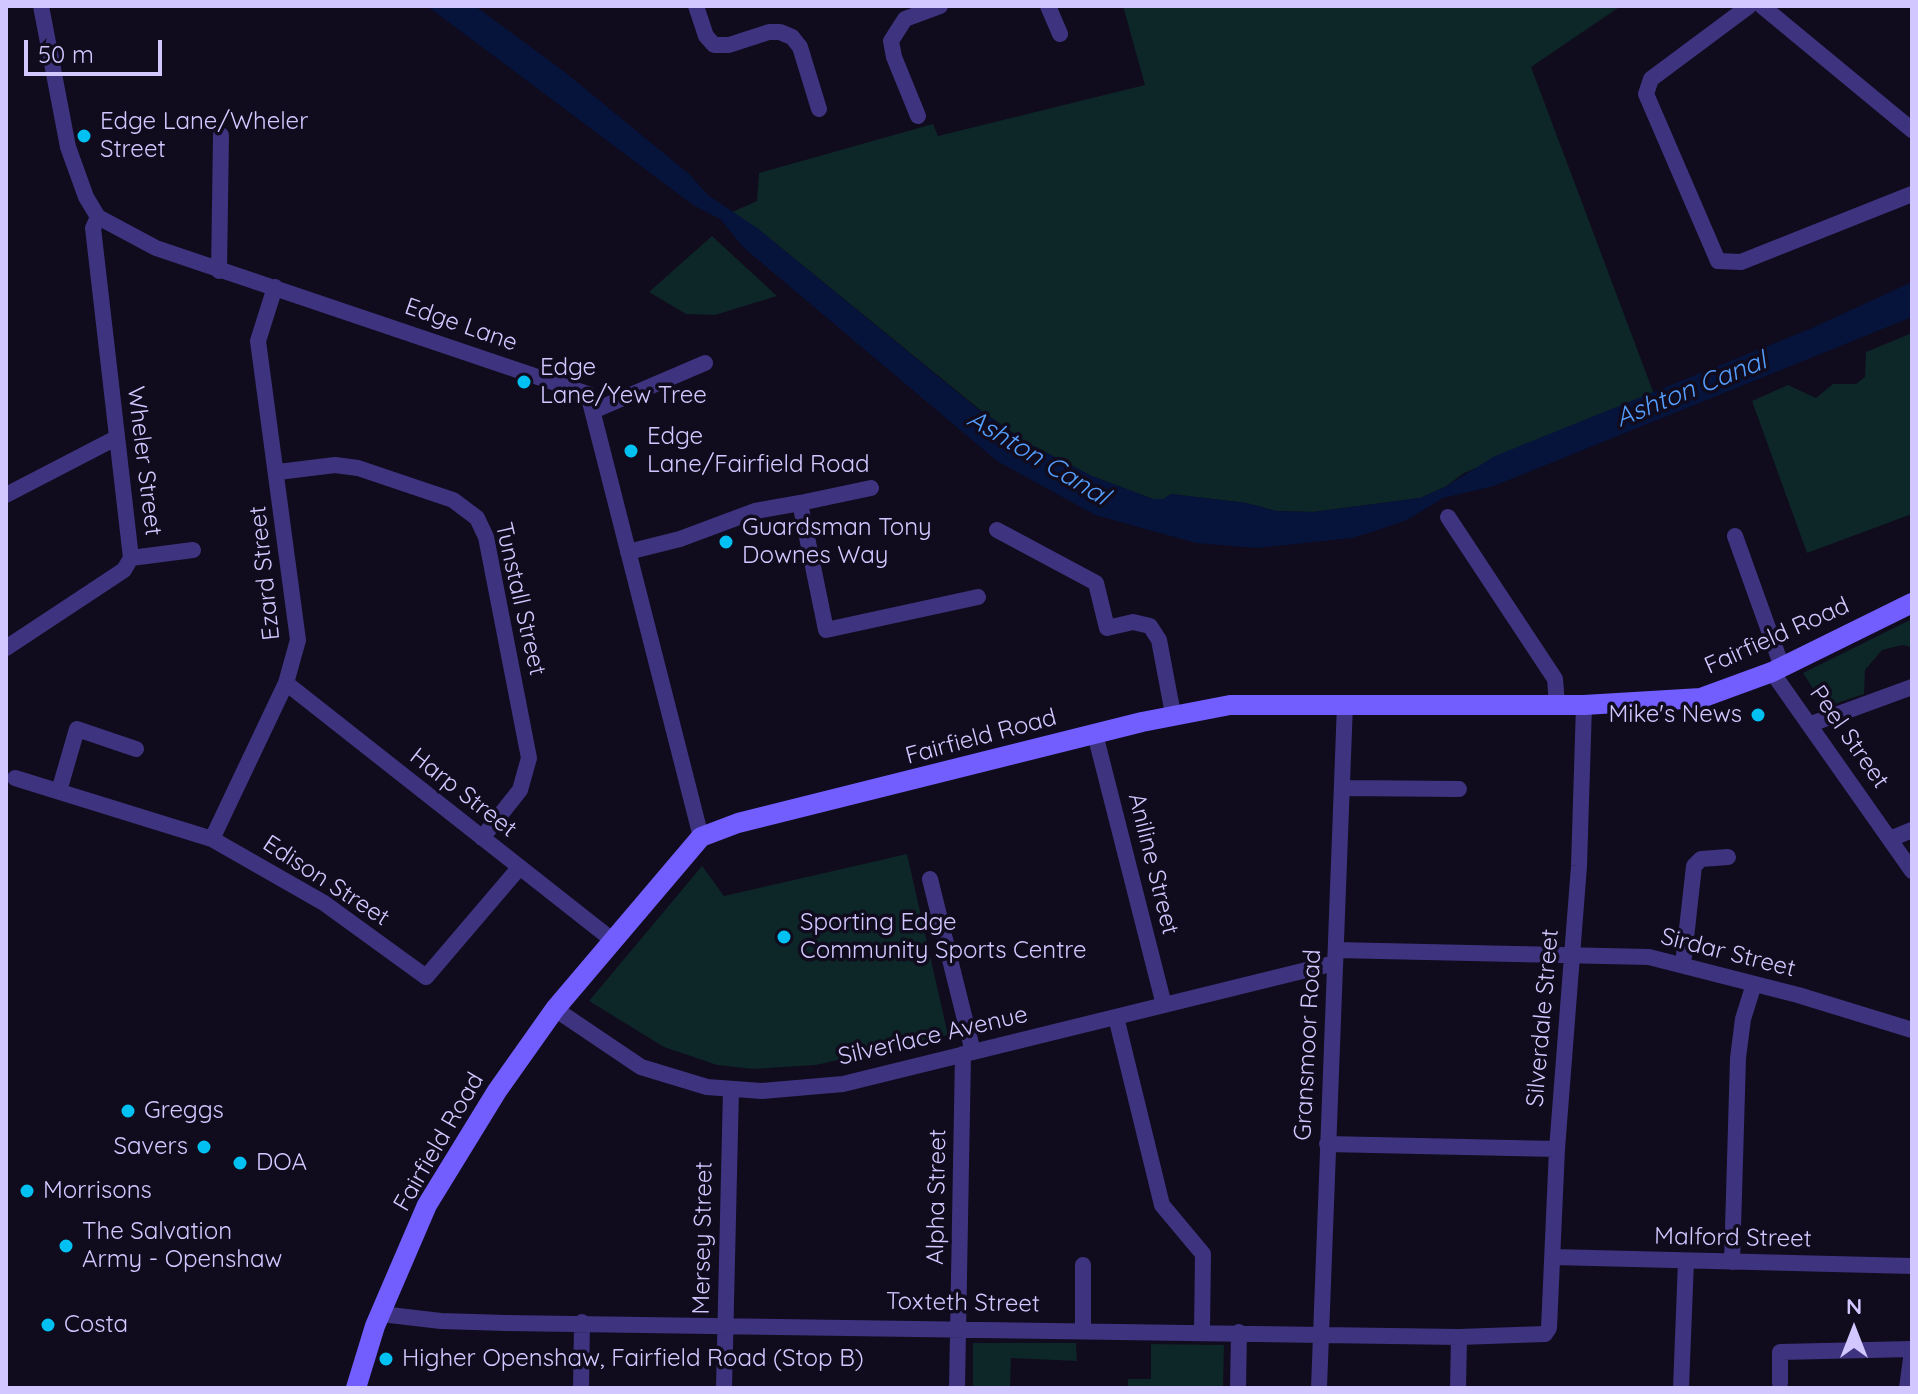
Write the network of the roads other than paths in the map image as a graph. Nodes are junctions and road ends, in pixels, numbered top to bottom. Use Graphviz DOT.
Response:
graph roads {
  1 [pos="41,6"];
  2 [pos="696,6"];
  3 [pos="940,6"];
  4 [pos="1048,6"];
  5 [pos="1749,6"];
  6 [pos="1762,6"];
  7 [pos="1060,34"];
  8 [pos="819,109"];
  9 [pos="918,116"];
  10 [pos="1912,130"];
  11 [pos="221,135"];
  12 [pos="1912,194"];
  13 [pos="98,217"];
  14 [pos="219,271"];
  15 [pos="275,287"];
  16 [pos="705,363"];
  17 [pos="593,411"];
  18 [pos="116,438"];
  19 [pos="278,472"];
  20 [pos="871,488"];
  21 [pos="6,495"];
  22 [pos="800,503"];
  23 [pos="1448,517"];
  24 [pos="997,530"];
  25 [pos="1735,536"];
  26 [pos="193,550"];
  27 [pos="628,552"];
  28 [pos="131,558"];
  29 [pos="978,597"];
  30 [pos="1912,603"];
  31 [pos="6,648"];
  32 [pos="1777,669"];
  33 [pos="286,683"];
  34 [pos="1912,687"];
  35 [pos="1345,704"];
  36 [pos="1557,704"];
  37 [pos="1584,705"];
  38 [pos="1173,714"];
  39 [pos="1811,724"];
  40 [pos="1095,734"];
  41 [pos="136,749"];
  42 [pos="15,778"];
  43 [pos="1344,788"];
  44 [pos="1459,789"];
  45 [pos="59,791"];
  46 [pos="1912,830"];
  47 [pos="701,837"];
  48 [pos="482,838"];
  49 [pos="212,839"];
  50 [pos="1890,839"];
  51 [pos="1728,857"];
  52 [pos="519,868"];
  53 [pos="1912,871"];
  54 [pos="930,879"];
  55 [pos="611,939"];
  56 [pos="1572,955"];
  57 [pos="1336,956"];
  58 [pos="1683,965"];
  59 [pos="1754,984"];
  60 [pos="1164,1005"];
  61 [pos="555,1009"];
  62 [pos="1116,1017"];
  63 [pos="1912,1030"];
  64 [pos="968,1053"];
  65 [pos="731,1089"];
  66 [pos="1327,1144"];
  67 [pos="1557,1149"];
  68 [pos="1553,1257"];
  69 [pos="1686,1261"];
  70 [pos="1732,1262"];
  71 [pos="1083,1265"];
  72 [pos="1912,1266"];
  73 [pos="381,1314"];
  74 [pos="582,1322"];
  75 [pos="725,1324"];
  76 [pos="959,1327"];
  77 [pos="1083,1329"];
  78 [pos="1202,1331"];
  79 [pos="1239,1332"];
  80 [pos="1320,1333"];
  81 [pos="1545,1334"];
  82 [pos="1459,1337"];
  83 [pos="1912,1350"];
  84 [pos="1780,1383"];
  85 [pos="356,1388"];
  86 [pos="581,1388"];
  87 [pos="724,1388"];
  88 [pos="957,1388"];
  89 [pos="1238,1388"];
  90 [pos="1319,1388"];
  91 [pos="1458,1388"];
  92 [pos="1681,1388"];
  93 [pos="1907,1388"];
  1 -- 13 [label="street"];
  2 -- 8 [label="street"];
  3 -- 9 [label="street"];
  4 -- 7 [label="street"];
  5 -- 12 [label="street"];
  6 -- 10 [label="street"];
  11 -- 14 [label="street"];
  13 -- 14 [label="street, Edge Lane"];
  13 -- 18 [label="street, Wheler Street"];
  14 -- 15 [label="street, Edge Lane"];
  15 -- 17 [label="street, Edge Lane"];
  15 -- 19 [label="street, Ezard Street"];
  16 -- 17 [label="street"];
  17 -- 27 [label="street"];
  18 -- 21 [label="street"];
  18 -- 28 [label="street, Wheler Street"];
  19 -- 33 [label="street, Ezard Street"];
  19 -- 48 [label="street, Tunstall Street"];
  20 -- 22 [label="street"];
  22 -- 27 [label="street"];
  22 -- 29 [label="street"];
  23 -- 36 [label="street"];
  24 -- 38 [label="street"];
  25 -- 32 [label="street, Peel Street"];
  26 -- 28 [label="street"];
  27 -- 47 [label="street"];
  28 -- 31 [label="street, Wheler Street"];
  30 -- 32 [label="street, Fairfield Road"];
  32 -- 37 [label="street, Fairfield Road"];
  32 -- 39 [label="street, Peel Street"];
  33 -- 48 [label="street, Harp Street"];
  33 -- 49 [label="street, Ezard Street"];
  34 -- 39 [label="street"];
  35 -- 36 [label="street, Fairfield Road"];
  35 -- 38 [label="street, Fairfield Road"];
  35 -- 43 [label="street, Gransmoor Road"];
  36 -- 37 [label="street, Fairfield Road"];
  37 -- 56 [label="street, Silverdale Street"];
  38 -- 40 [label="street, Fairfield Road"];
  39 -- 50 [label="street, Peel Street"];
  40 -- 47 [label="street, Fairfield Road"];
  40 -- 60 [label="street, Aniline Street"];
  41 -- 45 [label="street"];
  42 -- 45 [label="street, Edison Street"];
  43 -- 44 [label="street"];
  43 -- 57 [label="street, Gransmoor Road"];
  45 -- 49 [label="street, Edison Street"];
  46 -- 50 [label="street"];
  47 -- 55 [label="street, Fairfield Road"];
  48 -- 52 [label="street, Harp Street"];
  49 -- 52 [label="street, Edison Street"];
  50 -- 53 [label="street, Peel Street"];
  51 -- 58 [label="street"];
  52 -- 55 [label="street, Harp Street"];
  54 -- 64 [label="street, Alpha Street"];
  55 -- 61 [label="street, Fairfield Road"];
  56 -- 57 [label="street, Sirdar Street"];
  56 -- 58 [label="street, Sirdar Street"];
  56 -- 67 [label="street, Silverdale Street"];
  57 -- 60 [label="street, Silverlace Avenue"];
  57 -- 66 [label="street, Gransmoor Road"];
  58 -- 59 [label="street, Sirdar Street"];
  59 -- 63 [label="street, Sirdar Street"];
  59 -- 70 [label="street"];
  60 -- 62 [label="street, Silverlace Avenue"];
  61 -- 65 [label="street, Silverlace Avenue"];
  61 -- 73 [label="street, Fairfield Road"];
  62 -- 64 [label="street, Silverlace Avenue"];
  62 -- 78 [label="street"];
  64 -- 65 [label="street, Silverlace Avenue"];
  64 -- 76 [label="street, Alpha Street"];
  65 -- 75 [label="street, Mersey Street"];
  66 -- 67 [label="street"];
  66 -- 80 [label="street, Gransmoor Road"];
  67 -- 68 [label="street, Silverdale Street"];
  68 -- 69 [label="street, Malford Street"];
  68 -- 81 [label="street, Silverdale Street"];
  69 -- 70 [label="street, Malford Street"];
  69 -- 92 [label="street"];
  70 -- 72 [label="street, Malford Street"];
  71 -- 77 [label="street"];
  73 -- 74 [label="street, Toxteth Street"];
  73 -- 85 [label="street, Fairfield Road"];
  74 -- 75 [label="street, Toxteth Street"];
  74 -- 86 [label="street"];
  75 -- 76 [label="street, Toxteth Street"];
  75 -- 87 [label="street, Mersey Street"];
  76 -- 77 [label="street, Toxteth Street"];
  76 -- 88 [label="street, Alpha Street"];
  77 -- 78 [label="street, Toxteth Street"];
  78 -- 79 [label="street, Toxteth Street"];
  79 -- 80 [label="street, Toxteth Street"];
  79 -- 89 [label="street"];
  80 -- 82 [label="street, Toxteth Street"];
  80 -- 90 [label="street, Gransmoor Road"];
  81 -- 82 [label="street, Toxteth Street"];
  82 -- 91 [label="street"];
  83 -- 84 [label="street"];
  83 -- 93 [label="street"];
}
